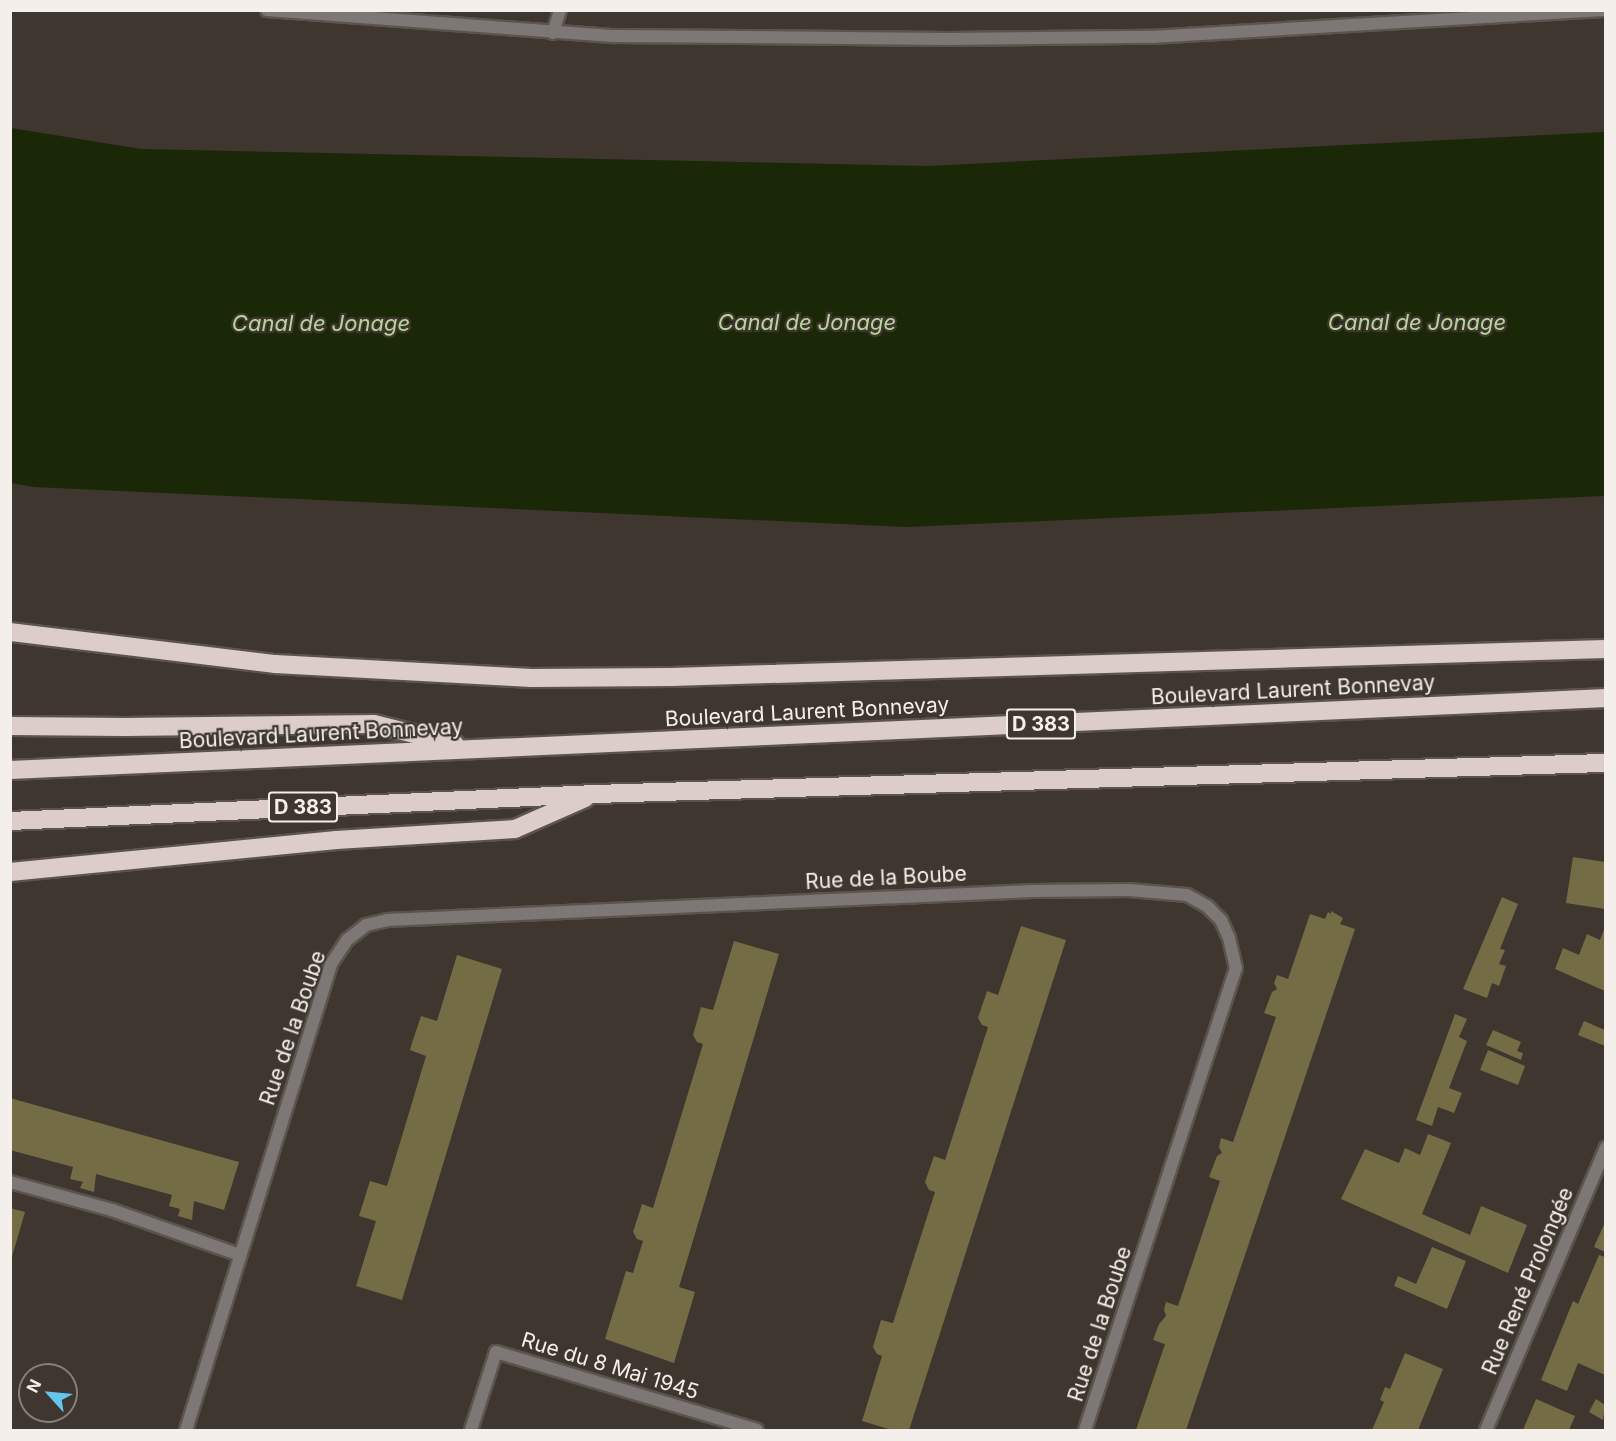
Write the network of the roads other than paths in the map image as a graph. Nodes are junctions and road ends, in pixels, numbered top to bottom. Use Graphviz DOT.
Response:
graph roads {
  1 [pos="267,10"];
  2 [pos="560,10"];
  3 [pos="1603,10"];
  4 [pos="554,33"];
  5 [pos="10,632"];
  6 [pos="1605,649"];
  7 [pos="1605,698"];
  8 [pos="10,726"];
  9 [pos="477,749"];
  10 [pos="1605,763"];
  11 [pos="10,770"];
  12 [pos="594,794"];
  13 [pos="10,821"];
  14 [pos="10,872"];
  15 [pos="1605,1147"];
  16 [pos="10,1182"];
  17 [pos="240,1255"];
  18 [pos="186,1431"];
  19 [pos="471,1431"];
  20 [pos="757,1431"];
  21 [pos="1085,1431"];
  22 [pos="1486,1431"];
  1 -- 4 [label="street"];
  2 -- 4 [label="street"];
  3 -- 4 [label="street"];
  5 -- 6 [label="highway"];
  7 -- 9 [label="highway, Boulevard Laurent Bonnevay / D 383"];
  8 -- 9 [label="highway"];
  9 -- 11 [label="highway, Boulevard Laurent Bonnevay / D 383"];
  10 -- 12 [label="highway, D 383"];
  12 -- 13 [label="highway, D 383"];
  12 -- 14 [label="highway"];
  15 -- 22 [label="street, Rue René Prolongée"];
  16 -- 17 [label="street"];
  17 -- 18 [label="street, Rue de la Boube"];
  17 -- 21 [label="street, Rue de la Boube"];
  19 -- 20 [label="street, Rue du 8 Mai 1945"];
}
